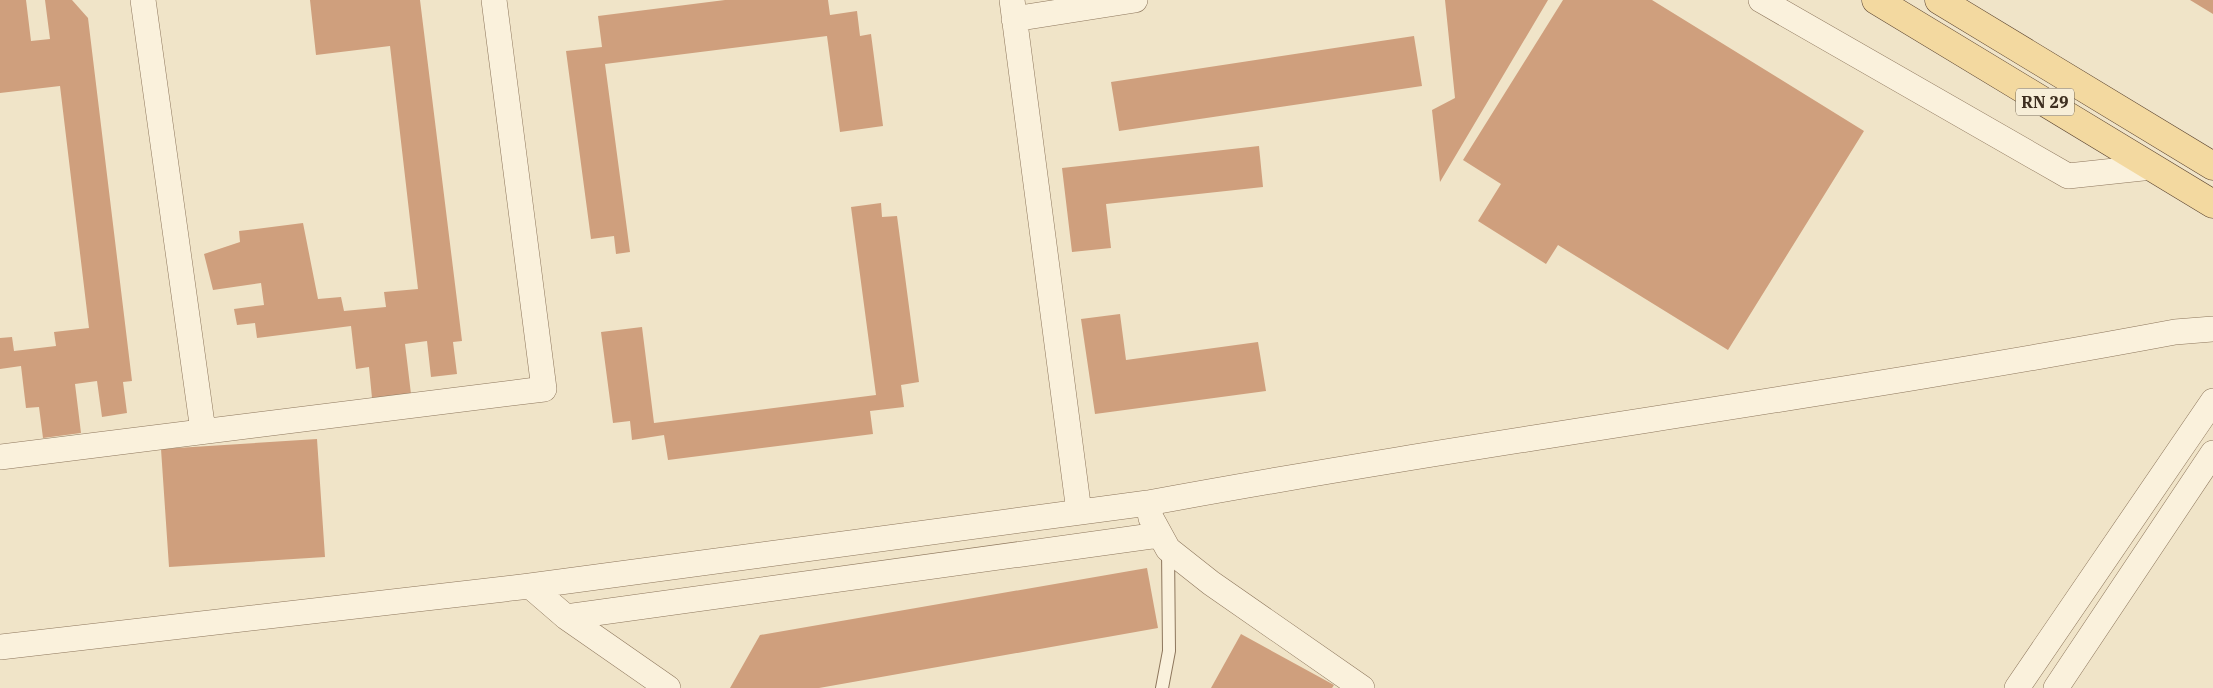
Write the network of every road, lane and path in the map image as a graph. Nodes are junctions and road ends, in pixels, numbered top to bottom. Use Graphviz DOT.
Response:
graph roads {
  1 [pos="143,0"];
  2 [pos="494,0"];
  3 [pos="1135,0"];
  4 [pos="1761,0"];
  5 [pos="1876,0"];
  6 [pos="1939,0"];
  7 [pos="1013,10"];
  8 [pos="2213,166"];
  9 [pos="2152,167"];
  10 [pos="2213,204"];
  11 [pos="2213,329"];
  12 [pos="2213,401"];
  13 [pos="203,431"];
  14 [pos="2213,453"];
  15 [pos="0,457"];
  16 [pos="1148,502"];
  17 [pos="1079,512"];
  18 [pos="1163,542"];
  19 [pos="530,586"];
  20 [pos="566,617"];
  21 [pos="0,647"];
  22 [pos="2044,648"];
  23 [pos="2070,666"];
  24 [pos="668,688"];
  25 [pos="1162,688"];
  26 [pos="1362,688"];
  27 [pos="2017,688"];
  28 [pos="2056,688"];
  1 -- 13 [label="street"];
  2 -- 13 [label="street"];
  3 -- 7 [label="street"];
  4 -- 9 [label="street"];
  5 -- 9 [label="main road, RN 29"];
  6 -- 8 [label="main road"];
  7 -- 17 [label="street"];
  9 -- 10 [label="main road, RN 29"];
  11 -- 16 [label="street"];
  12 -- 22 [label="street"];
  13 -- 15 [label="street"];
  14 -- 23 [label="street"];
  16 -- 17 [label="street"];
  16 -- 18 [label="street"];
  17 -- 19 [label="street"];
  18 -- 20 [label="street"];
  18 -- 25 [label="lane"];
  18 -- 26 [label="street"];
  19 -- 20 [label="street"];
  19 -- 21 [label="street"];
  20 -- 24 [label="street"];
  22 -- 23 [label="street"];
  22 -- 27 [label="street"];
  23 -- 28 [label="street"];
}
